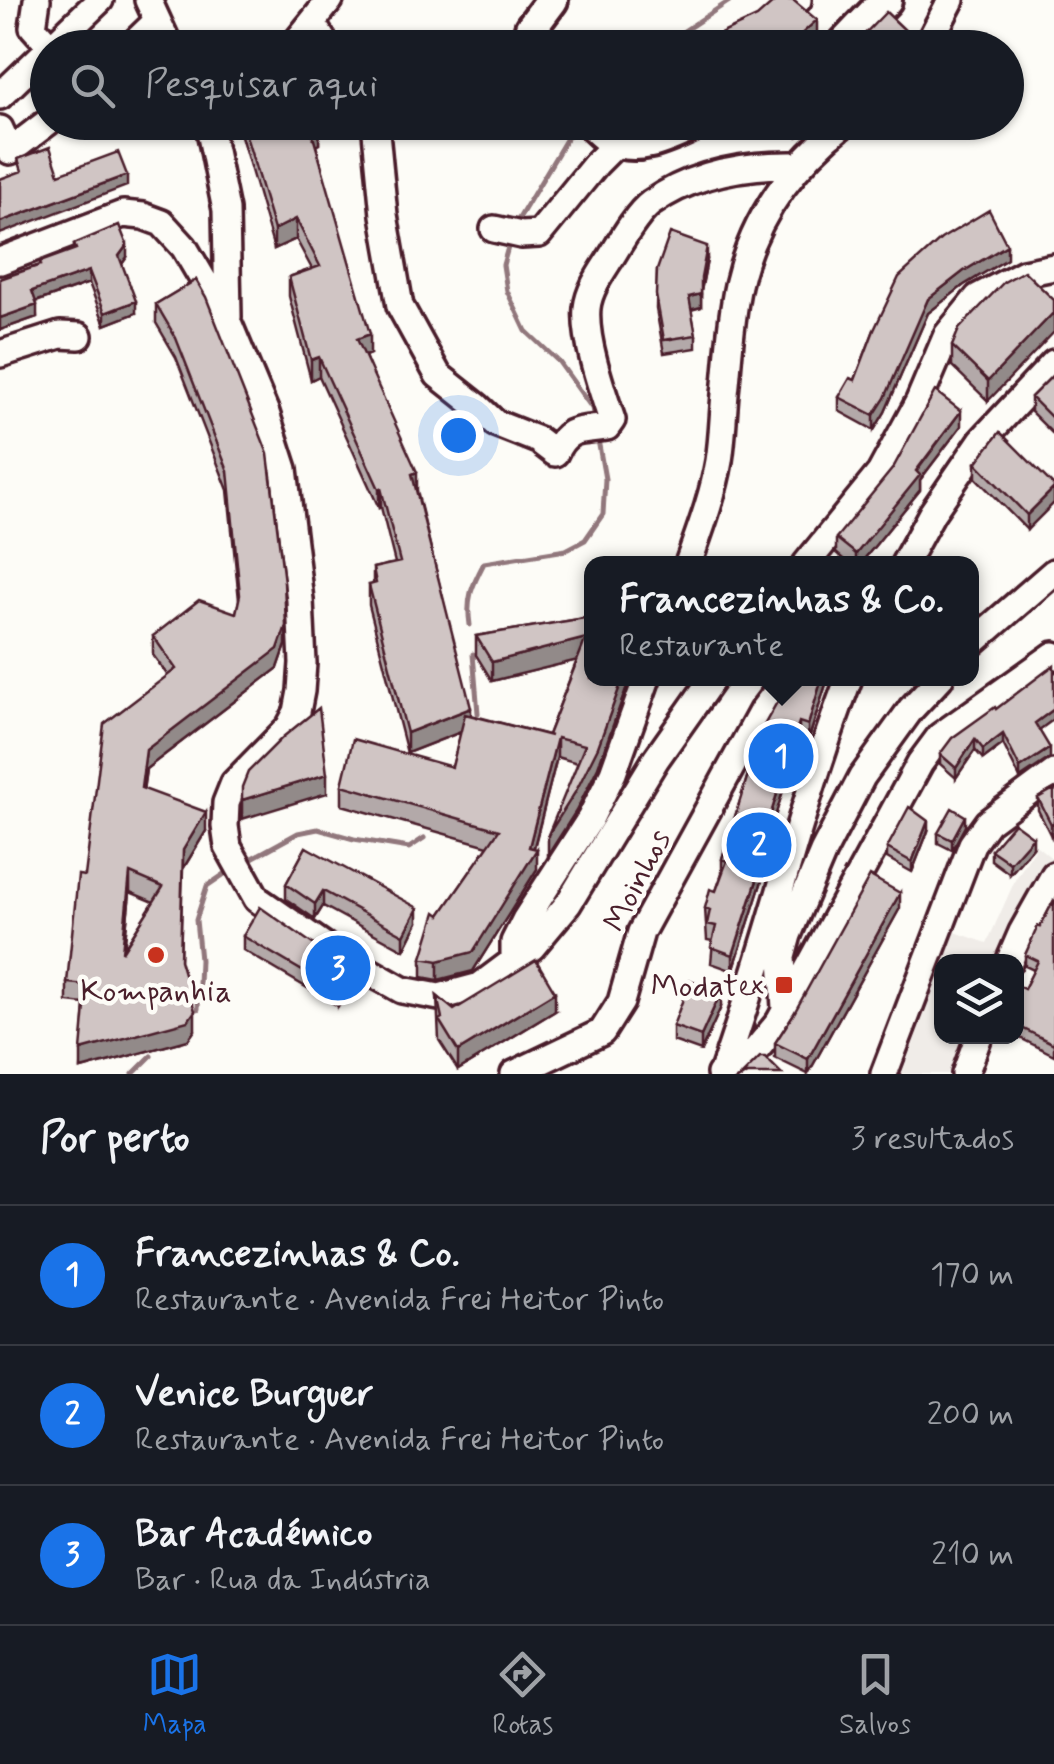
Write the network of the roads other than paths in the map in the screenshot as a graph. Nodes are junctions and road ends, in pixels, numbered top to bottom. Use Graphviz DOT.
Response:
graph roads {
  1 [pos="37,0"];
  2 [pos="100,0"];
  3 [pos="330,0"];
  4 [pos="552,0"];
  5 [pos="886,0"];
  6 [pos="950,0"];
  7 [pos="312,22"];
  8 [pos="35,30"];
  9 [pos="69,30"];
  10 [pos="306,30"];
  11 [pos="317,30"];
  12 [pos="530,30"];
  13 [pos="857,30"];
  14 [pos="935,30"];
  15 [pos="30,67"];
  16 [pos="0,96"];
  17 [pos="0,129"];
  18 [pos="30,136"];
  19 [pos="214,140"];
  20 [pos="377,140"];
  21 [pos="604,140"];
  22 [pos="619,140"];
  23 [pos="656,140"];
  24 [pos="826,140"];
  25 [pos="798,165"];
  26 [pos="494,230"];
  27 [pos="0,261"];
  28 [pos="1054,268"];
  29 [pos="228,322"];
  30 [pos="79,336"];
  31 [pos="0,354"];
  32 [pos="1054,363"];
  33 [pos="691,556"];
  34 [pos="813,556"];
  35 [pos="908,556"];
  36 [pos="1053,572"];
  37 [pos="979,637"];
  38 [pos="1054,655"];
  39 [pos="644,686"];
  40 [pos="707,686"];
  41 [pos="781,686"];
  42 [pos="846,686"];
  43 [pos="933,686"];
  44 [pos="1054,773"];
  45 [pos="1054,875"];
  46 [pos="1012,954"];
  47 [pos="514,961"];
  48 [pos="785,1011"];
  49 [pos="976,1044"];
  50 [pos="721,1072"];
  51 [pos="514,1074"];
  52 [pos="884,1074"];
  53 [pos="965,1074"];
  1 -- 8 [label="street"];
  2 -- 9 [label="street"];
  3 -- 7 [label="street"];
  4 -- 12 [label="main road"];
  5 -- 13 [label="main road"];
  6 -- 14 [label="street"];
  7 -- 10 [label="street"];
  7 -- 11 [label="street"];
  15 -- 16 [label="street"];
  17 -- 18 [label="street"];
  19 -- 29 [label="street"];
  20 -- 25 [label="street"];
  21 -- 26 [label="street"];
  22 -- 23 [label="main road"];
  24 -- 25 [label="street"];
  25 -- 33 [label="street"];
  27 -- 29 [label="street"];
  28 -- 34 [label="street"];
  29 -- 47 [label="street"];
  30 -- 31 [label="street"];
  32 -- 35 [label="street"];
  36 -- 37 [label="street"];
  38 -- 48 [label="street"];
  39 -- 47 [label="street"];
  40 -- 47 [label="street"];
  41 -- 51 [label="street, Moinhos"];
  42 -- 50 [label="street"];
  43 -- 48 [label="street"];
  44 -- 52 [label="street"];
  45 -- 46 [label="street"];
  48 -- 50 [label="street"];
  49 -- 53 [label="street"];
}
